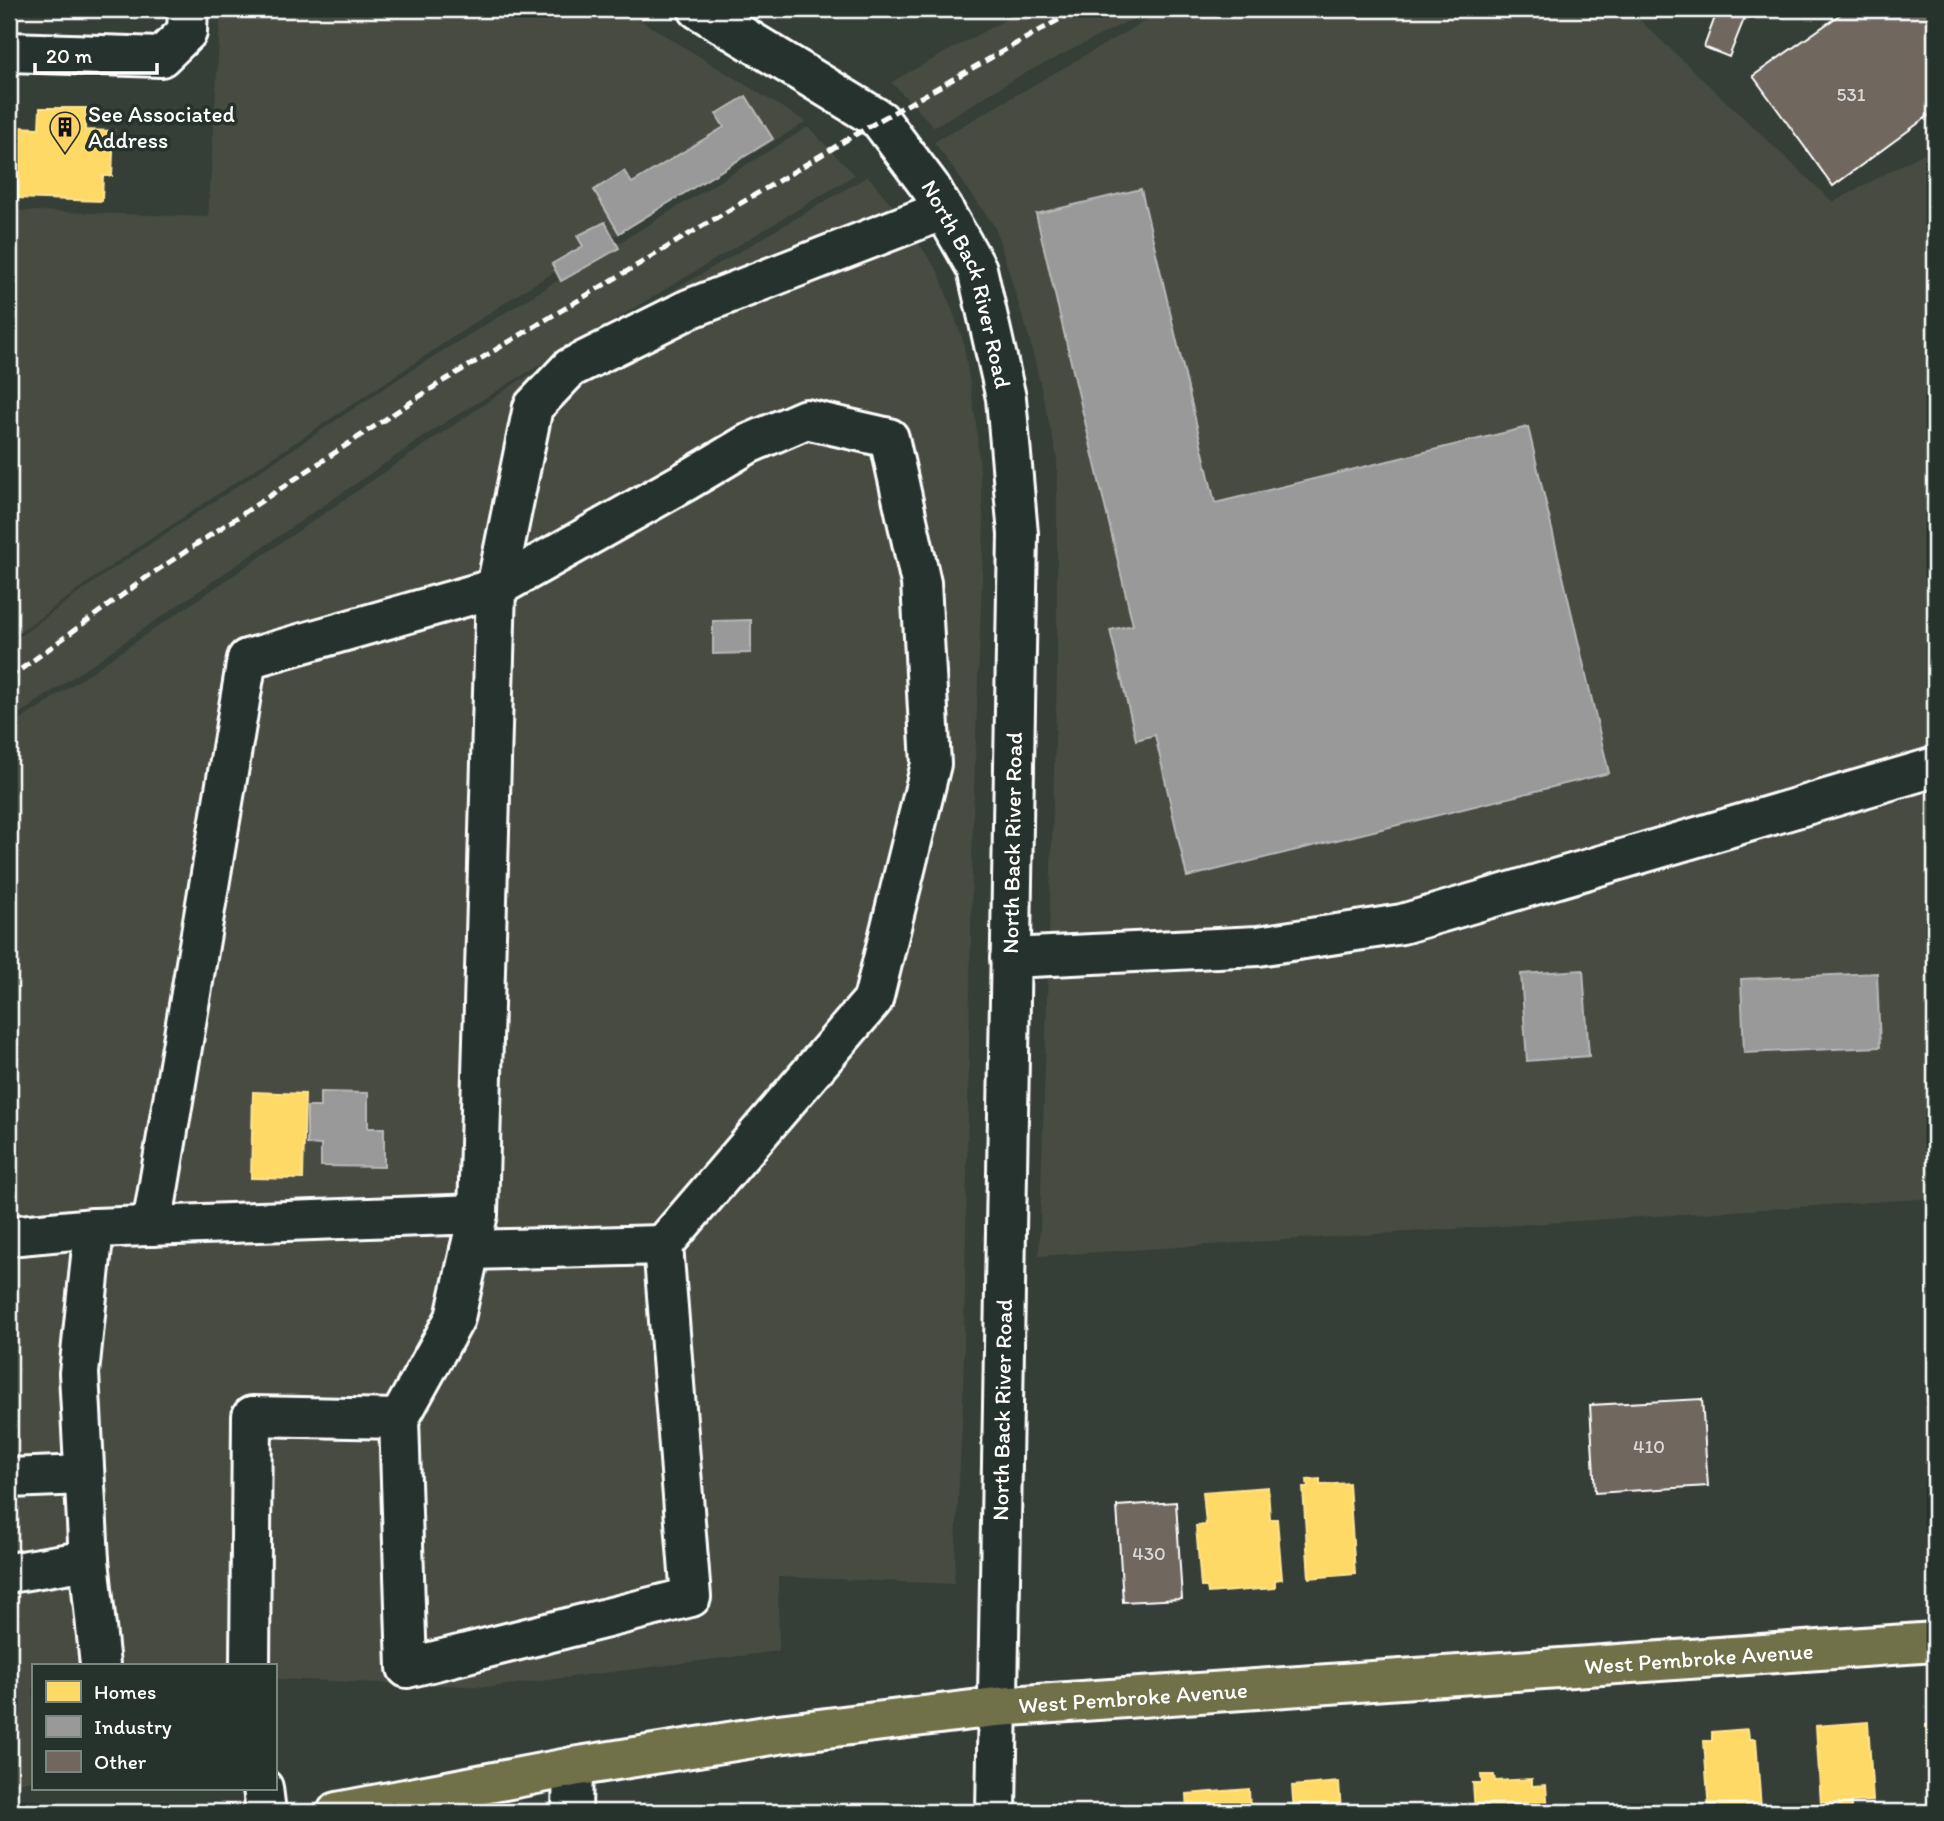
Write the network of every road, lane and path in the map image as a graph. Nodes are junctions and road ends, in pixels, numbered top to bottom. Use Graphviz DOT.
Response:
graph roads {
  1 [pos="188,9"];
  2 [pos="698,9"];
  3 [pos="9,52"];
  4 [pos="944,210"];
  5 [pos="496,587"];
  6 [pos="1935,767"];
  7 [pos="1010,958"];
  8 [pos="152,1226"];
  9 [pos="94,1228"];
  10 [pos="474,1232"];
  11 [pos="9,1236"];
  12 [pos="663,1245"];
  13 [pos="399,1419"];
  14 [pos="84,1475"];
  15 [pos="9,1478"];
  16 [pos="89,1560"];
  17 [pos="9,1573"];
  18 [pos="1935,1642"];
  19 [pos="100,1664"];
  20 [pos="250,1664"];
  21 [pos="996,1707"];
  22 [pos="573,1767"];
  23 [pos="263,1790"];
  24 [pos="267,1812"];
  25 [pos="337,1812"];
  26 [pos="572,1812"];
  27 [pos="996,1812"];
  1 -- 3 [label="street"];
  2 -- 4 [label="street, North Back River Road"];
  4 -- 5 [label="street"];
  4 -- 7 [label="street, North Back River Road"];
  5 -- 8 [label="street"];
  5 -- 10 [label="street"];
  5 -- 12 [label="street"];
  6 -- 7 [label="street"];
  7 -- 21 [label="street, North Back River Road"];
  8 -- 9 [label="street"];
  8 -- 10 [label="street"];
  9 -- 11 [label="street"];
  9 -- 14 [label="street"];
  10 -- 12 [label="street"];
  10 -- 13 [label="street"];
  12 -- 13 [label="street"];
  13 -- 20 [label="street"];
  14 -- 15 [label="street"];
  14 -- 16 [label="street"];
  16 -- 17 [label="street"];
  16 -- 19 [label="street"];
  18 -- 21 [label="main road, West Pembroke Avenue"];
  21 -- 22 [label="main road, West Pembroke Avenue"];
  21 -- 27 [label="street, North Back River Road"];
  22 -- 25 [label="main road, West Pembroke Avenue"];
  22 -- 26 [label="street"];
  23 -- 24 [label="street"];
}
